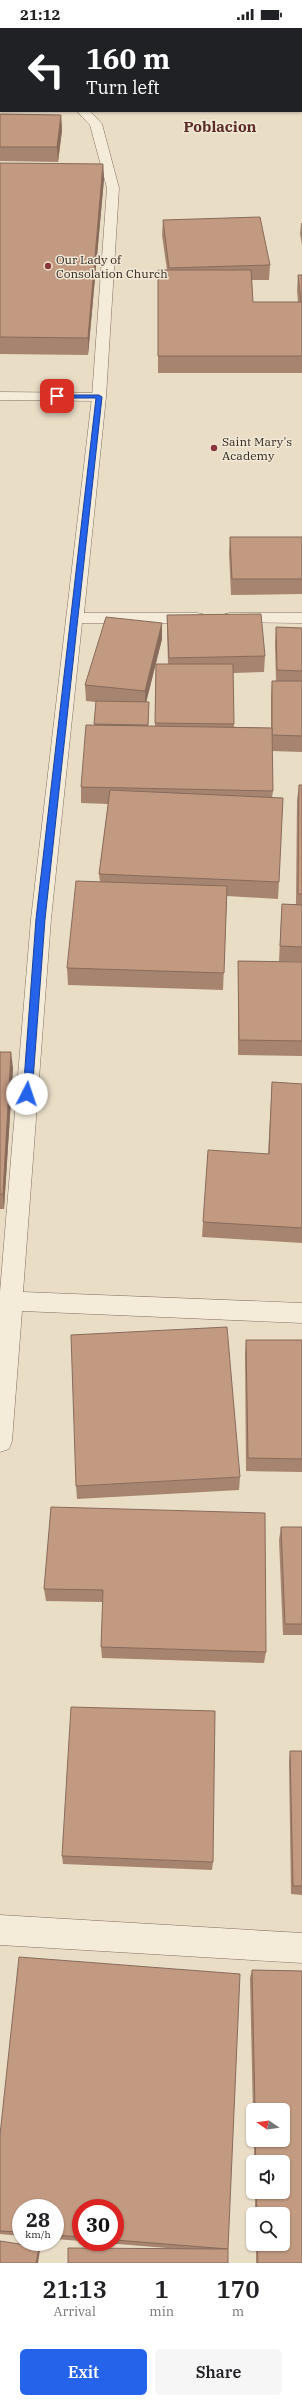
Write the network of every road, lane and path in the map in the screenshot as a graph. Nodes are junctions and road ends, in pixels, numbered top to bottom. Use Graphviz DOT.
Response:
graph roads {
  1 [pos="84,112"];
  2 [pos="0,396"];
  3 [pos="99,397"];
  4 [pos="75,618"];
  5 [pos="302,618"];
  6 [pos="11,1301"];
  7 [pos="302,1314"];
  8 [pos="0,1442"];
  9 [pos="0,1930"];
  10 [pos="302,1948"];
  1 -- 3 [label="street"];
  2 -- 3 [label="street"];
  3 -- 4 [label="street"];
  4 -- 5 [label="street"];
  4 -- 6 [label="street"];
  6 -- 7 [label="street"];
  6 -- 8 [label="street"];
  9 -- 10 [label="street"];
}
